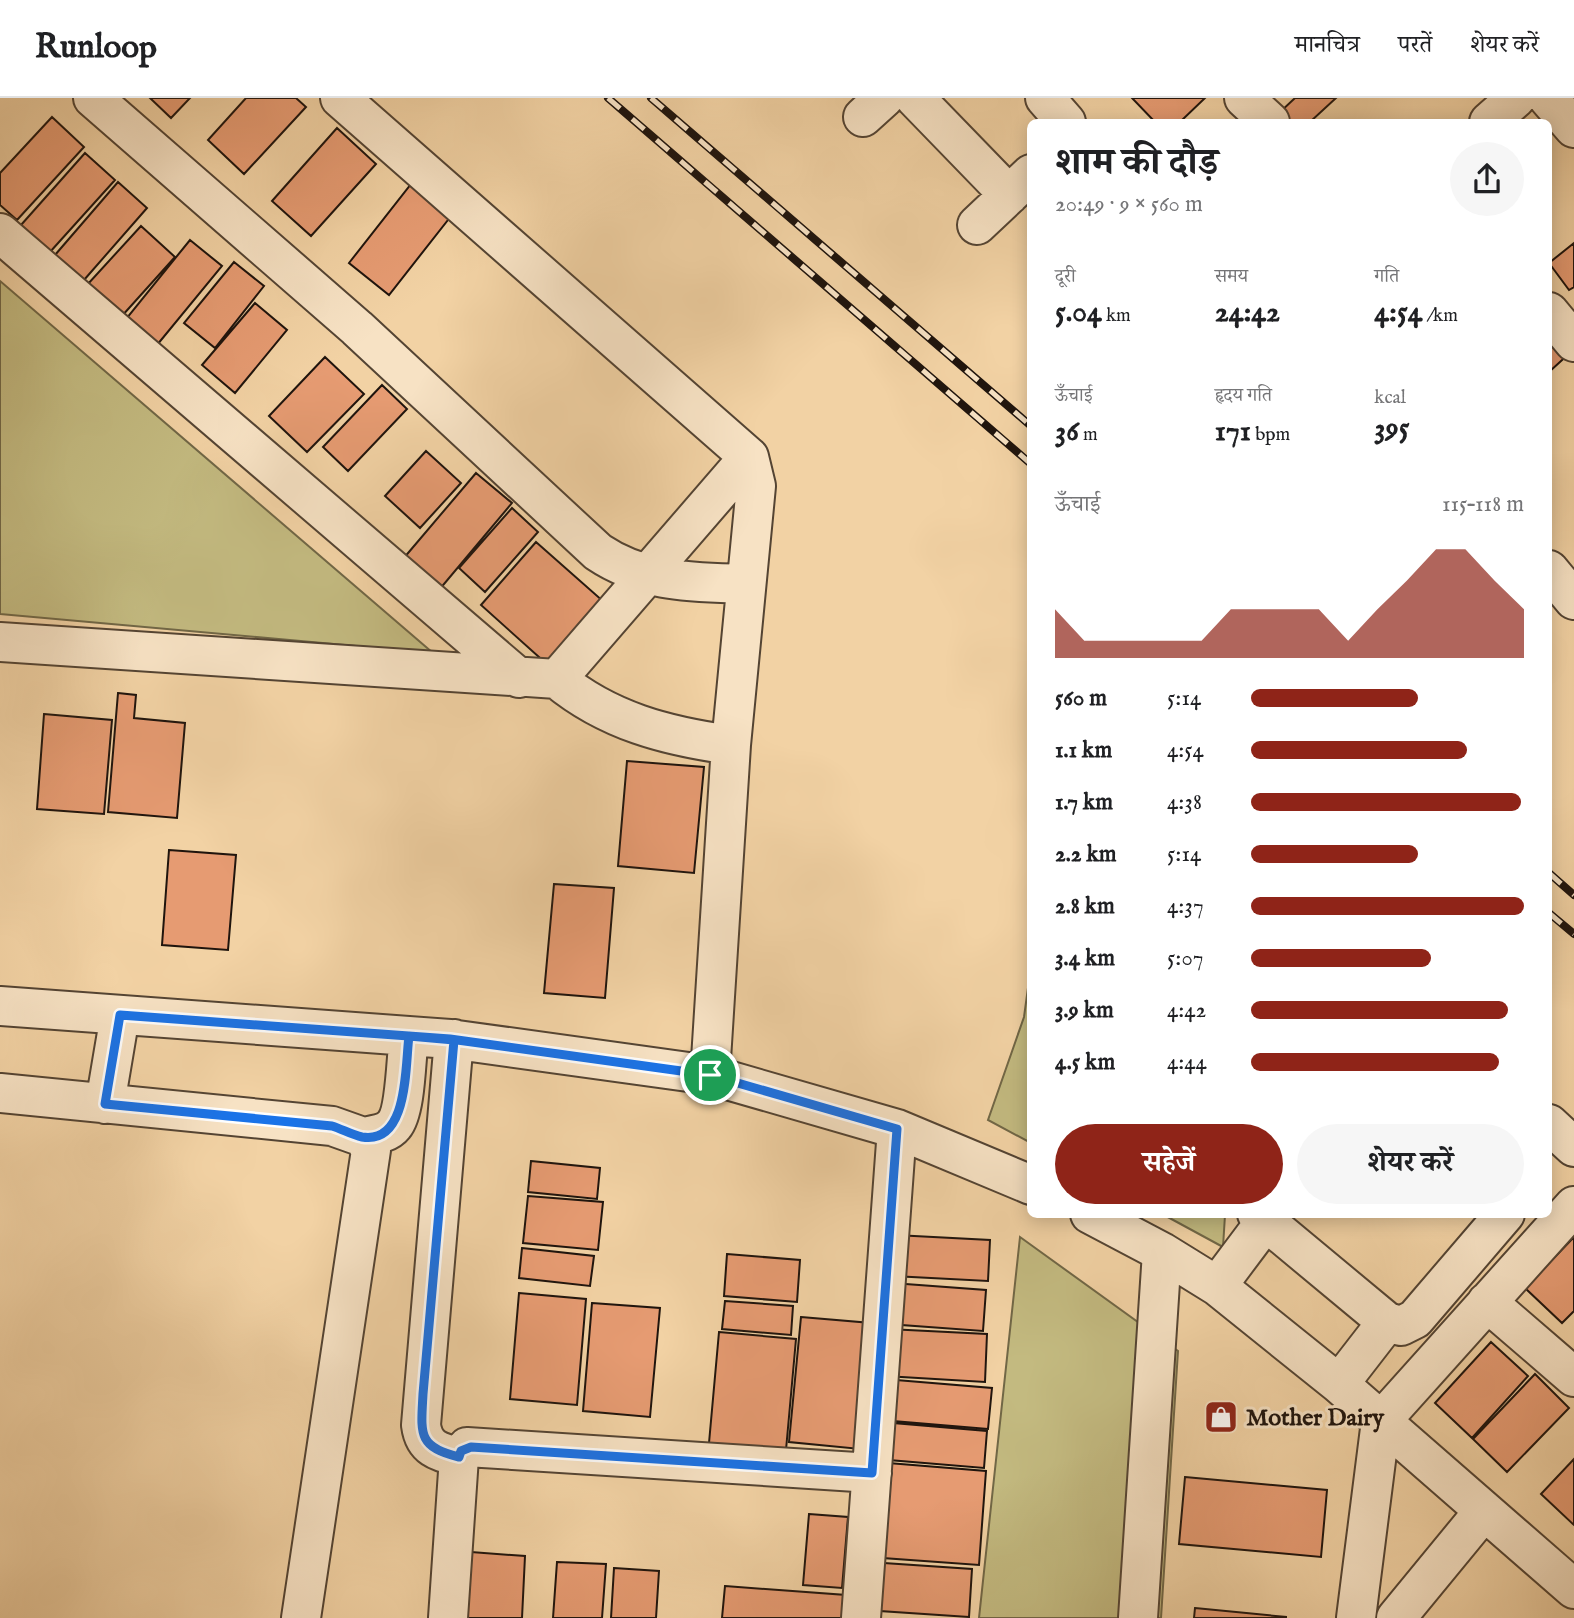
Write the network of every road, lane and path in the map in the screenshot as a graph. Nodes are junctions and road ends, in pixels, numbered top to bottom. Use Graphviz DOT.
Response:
graph roads {
  1 [pos="93,98"];
  2 [pos="340,98"];
  3 [pos="915,98"];
  4 [pos="1045,98"];
  5 [pos="1244,98"];
  6 [pos="1516,98"];
  7 [pos="1548,98"];
  8 [pos="1063,119"];
  9 [pos="1267,119"];
  10 [pos="1492,119"];
  11 [pos="1574,128"];
  12 [pos="1020,184"];
  13 [pos="977,225"];
  14 [pos="0,233"];
  15 [pos="1552,316"];
  16 [pos="1574,342"];
  17 [pos="749,457"];
  18 [pos="648,577"];
  19 [pos="746,583"];
  20 [pos="0,642"];
  21 [pos="519,678"];
  22 [pos="557,679"];
  23 [pos="731,745"];
  24 [pos="0,1006"];
  25 [pos="120,1015"];
  26 [pos="409,1036"];
  27 [pos="454,1040"];
  28 [pos="710,1075"];
  29 [pos="0,1093"];
  30 [pos="105,1104"];
  31 [pos="1552,1127"];
  32 [pos="897,1129"];
  33 [pos="363,1137"];
  34 [pos="1574,1147"];
  35 [pos="1027,1183"];
  36 [pos="1574,1206"];
  37 [pos="1098,1218"];
  38 [pos="1261,1218"];
  39 [pos="1503,1218"];
  40 [pos="1162,1252"];
  41 [pos="1217,1286"];
  42 [pos="1487,1302"];
  43 [pos="1387,1322"];
  44 [pos="1574,1377"];
  45 [pos="1339,1384"];
  46 [pos="1381,1421"];
  47 [pos="459,1457"];
  48 [pos="872,1473"];
  49 [pos="1484,1511"];
  50 [pos="1574,1589"];
  51 [pos="301,1618"];
  52 [pos="448,1618"];
  53 [pos="861,1618"];
  54 [pos="1138,1618"];
  55 [pos="1356,1618"];
  56 [pos="1396,1618"];
  1 -- 18 [label="street"];
  2 -- 17 [label="street"];
  3 -- 12 [label="street"];
  4 -- 8 [label="street"];
  5 -- 9 [label="street"];
  6 -- 10 [label="street"];
  7 -- 11 [label="street"];
  12 -- 13 [label="street"];
  14 -- 21 [label="street"];
  15 -- 16 [label="street"];
  17 -- 18 [label="street"];
  17 -- 19 [label="street"];
  18 -- 19 [label="street"];
  18 -- 22 [label="street"];
  19 -- 23 [label="street"];
  20 -- 21 [label="street"];
  21 -- 22 [label="street"];
  22 -- 23 [label="street"];
  23 -- 28 [label="street"];
  24 -- 25 [label="street"];
  25 -- 26 [label="street"];
  25 -- 30 [label="street"];
  26 -- 27 [label="street"];
  26 -- 33 [label="street"];
  27 -- 28 [label="street"];
  27 -- 47 [label="street"];
  28 -- 32 [label="street"];
  29 -- 30 [label="street"];
  30 -- 33 [label="street"];
  31 -- 34 [label="street"];
  32 -- 35 [label="street"];
  32 -- 48 [label="street"];
  33 -- 51 [label="street"];
  36 -- 42 [label="street"];
  37 -- 40 [label="street"];
  38 -- 41 [label="street"];
  38 -- 43 [label="street"];
  39 -- 43 [label="street"];
  40 -- 41 [label="street"];
  40 -- 54 [label="street"];
  41 -- 45 [label="street"];
  42 -- 44 [label="street"];
  42 -- 46 [label="street"];
  43 -- 45 [label="street"];
  45 -- 46 [label="street"];
  46 -- 49 [label="street"];
  46 -- 55 [label="street"];
  47 -- 48 [label="street"];
  47 -- 52 [label="street"];
  48 -- 53 [label="street"];
  49 -- 50 [label="street"];
  49 -- 56 [label="street"];
}
